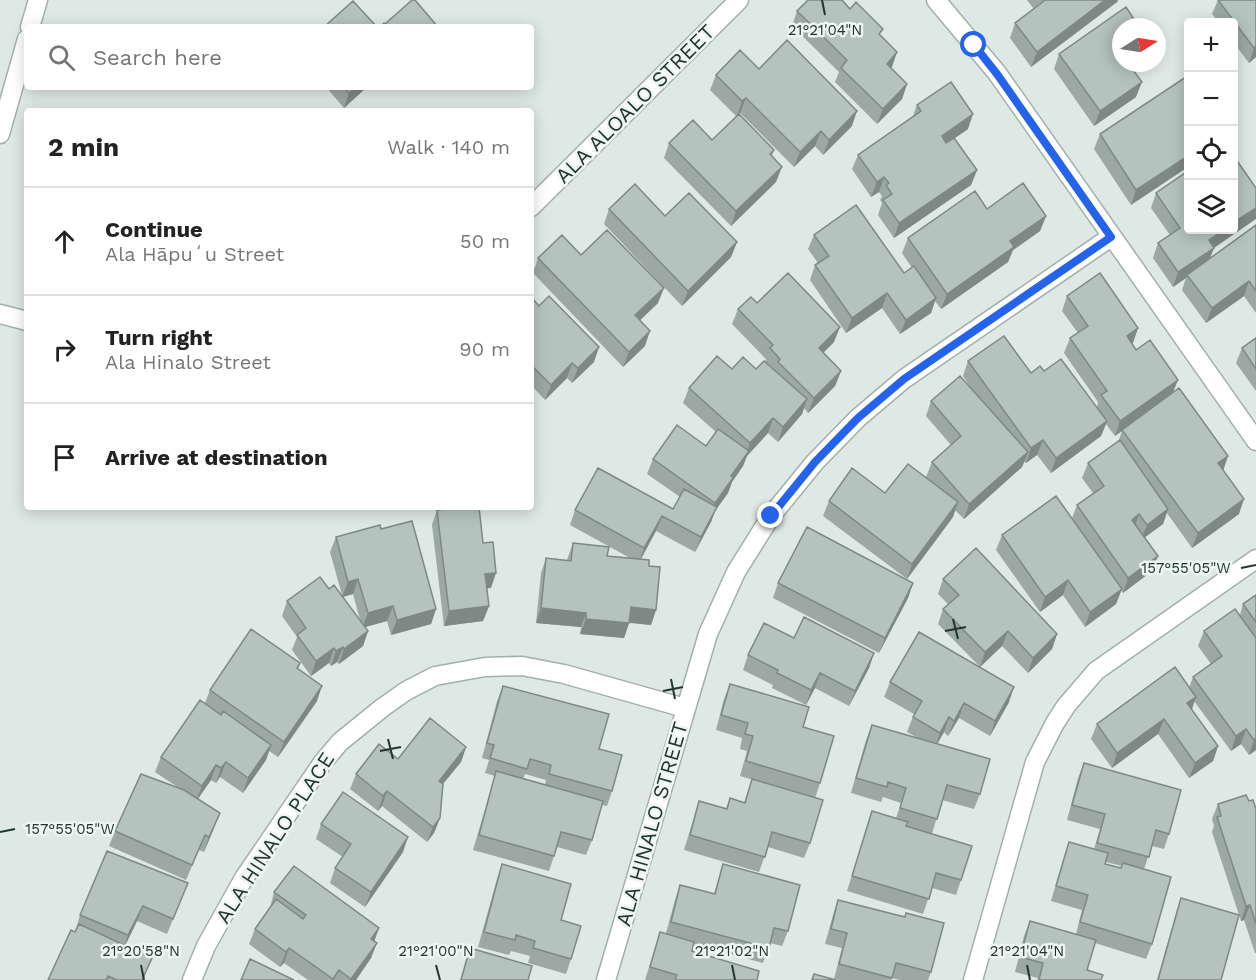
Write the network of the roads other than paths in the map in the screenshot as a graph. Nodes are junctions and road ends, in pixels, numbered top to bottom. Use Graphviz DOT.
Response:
graph roads {
  1 [pos="38,0"];
  2 [pos="740,0"];
  3 [pos="936,0"];
  4 [pos="31,24"];
  5 [pos="24,50"];
  6 [pos="0,134"];
  7 [pos="534,204"];
  8 [pos="1111,237"];
  9 [pos="0,314"];
  10 [pos="24,320"];
  11 [pos="1256,441"];
  12 [pos="1256,559"];
  13 [pos="685,708"];
  14 [pos="192,980"];
  15 [pos="606,980"];
  16 [pos="973,980"];
  1 -- 4 [label="street"];
  2 -- 7 [label="street, ALA ALOALO STREET"];
  3 -- 8 [label="street"];
  5 -- 6 [label="street"];
  8 -- 11 [label="street"];
  8 -- 13 [label="street, ALA HINALO STREET"];
  9 -- 10 [label="street"];
  12 -- 16 [label="street"];
  13 -- 14 [label="street, ALA HINALO PLACE"];
  13 -- 15 [label="street, ALA HINALO STREET"];
}
